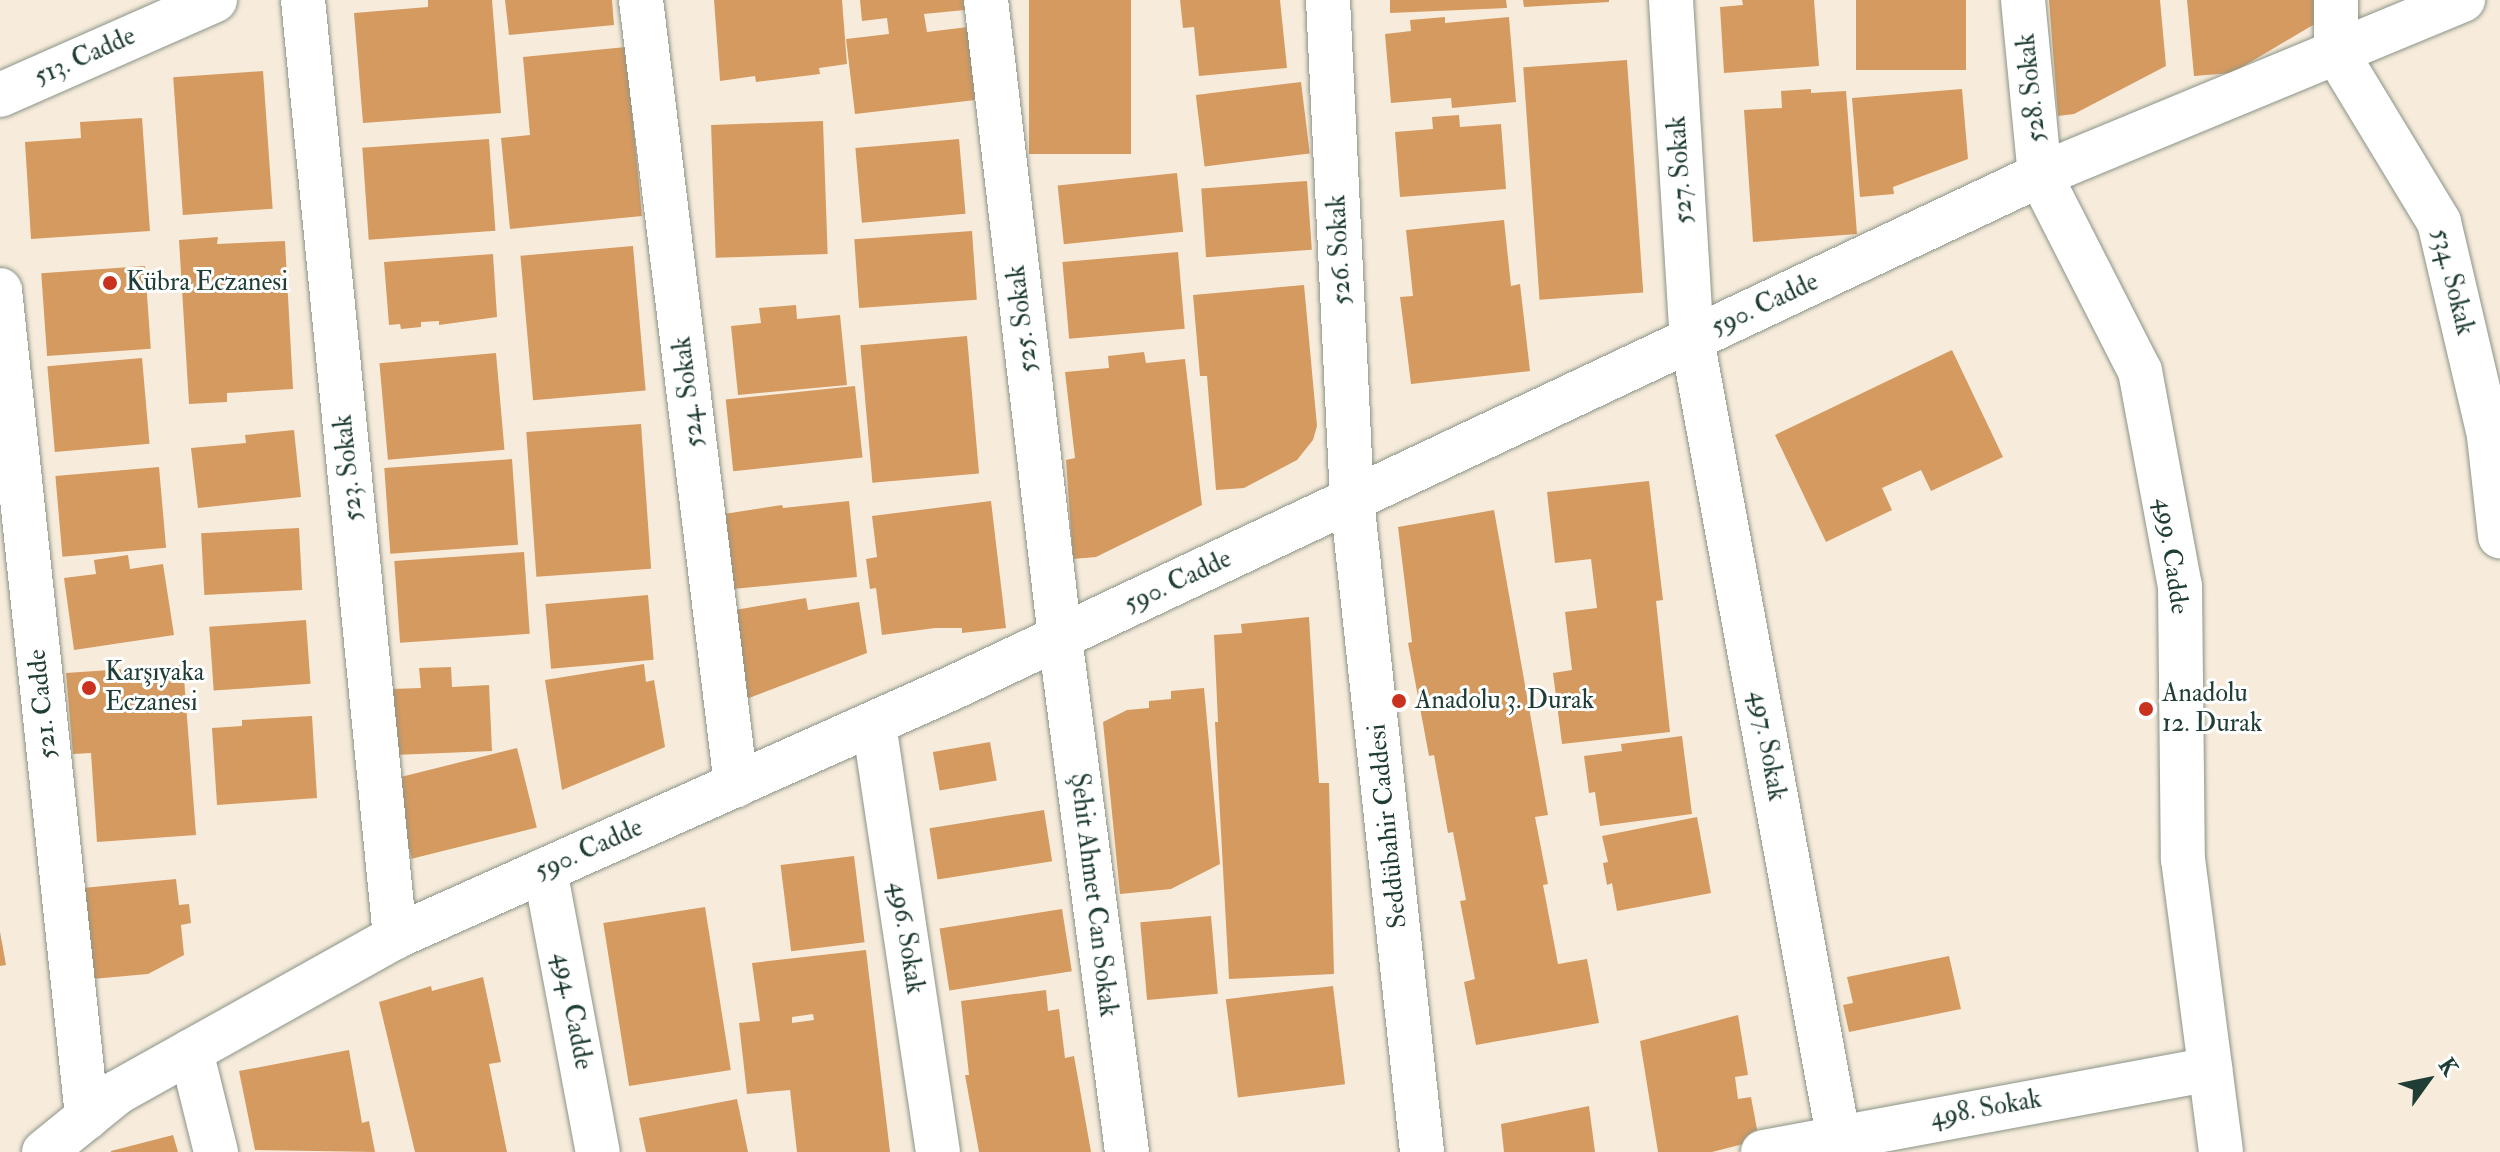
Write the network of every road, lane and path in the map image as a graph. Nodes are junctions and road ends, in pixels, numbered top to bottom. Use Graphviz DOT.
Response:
graph roads {
  1 [pos="215,0"];
  2 [pos="303,0"];
  3 [pos="641,0"];
  4 [pos="986,0"];
  5 [pos="1328,0"];
  6 [pos="1671,0"];
  7 [pos="2023,0"];
  8 [pos="2336,0"];
  9 [pos="2463,0"];
  10 [pos="2336,52"];
  11 [pos="0,95"];
  12 [pos="2040,175"];
  13 [pos="0,290"];
  14 [pos="1692,339"];
  15 [pos="2488,374"];
  16 [pos="1352,500"];
  17 [pos="2500,536"];
  18 [pos="1060,638"];
  19 [pos="874,724"];
  20 [pos="736,785"];
  21 [pos="545,870"];
  22 [pos="395,937"];
  23 [pos="191,1051"];
  24 [pos="2210,1069"];
  25 [pos="87,1117"];
  26 [pos="1840,1144"];
  27 [pos="44,1152"];
  28 [pos="216,1152"];
  29 [pos="598,1152"];
  30 [pos="938,1152"];
  31 [pos="1127,1152"];
  32 [pos="1422,1152"];
  33 [pos="1763,1152"];
  34 [pos="2221,1152"];
  1 -- 11 [label="street, 513. Cadde"];
  2 -- 22 [label="street, 523. Sokak"];
  3 -- 20 [label="street, 524. Sokak"];
  4 -- 18 [label="street, 525. Sokak"];
  5 -- 16 [label="street, 526. Sokak"];
  6 -- 14 [label="street, 527. Sokak"];
  7 -- 12 [label="street, 528. Sokak"];
  8 -- 10 [label="street"];
  9 -- 10 [label="street, 590. Cadde"];
  10 -- 12 [label="street, 590. Cadde"];
  10 -- 15 [label="street, 534. Sokak"];
  12 -- 14 [label="street, 590. Cadde"];
  12 -- 24 [label="street, 499. Cadde"];
  13 -- 25 [label="street, 521. Cadde"];
  14 -- 16 [label="street, 590. Cadde"];
  14 -- 26 [label="street, 497. Sokak"];
  15 -- 17 [label="street, 534. Sokak"];
  16 -- 18 [label="street, 590. Cadde"];
  16 -- 32 [label="street, Seddübahir Caddesi"];
  18 -- 19 [label="street, 590. Cadde"];
  18 -- 31 [label="street, Şehit Ahmet Can Sokak"];
  19 -- 20 [label="street, 590. Cadde"];
  19 -- 30 [label="street, 496. Sokak"];
  20 -- 21 [label="street, 590. Cadde"];
  21 -- 22 [label="street, 590. Cadde"];
  21 -- 29 [label="street, 494. Cadde"];
  22 -- 23 [label="street, 590. Cadde"];
  23 -- 25 [label="street, 590. Cadde"];
  23 -- 28 [label="street"];
  24 -- 26 [label="street, 498. Sokak"];
  24 -- 34 [label="street, 499. Cadde"];
  25 -- 27 [label="street, 590. Cadde"];
  26 -- 33 [label="street, 498. Sokak"];
}
